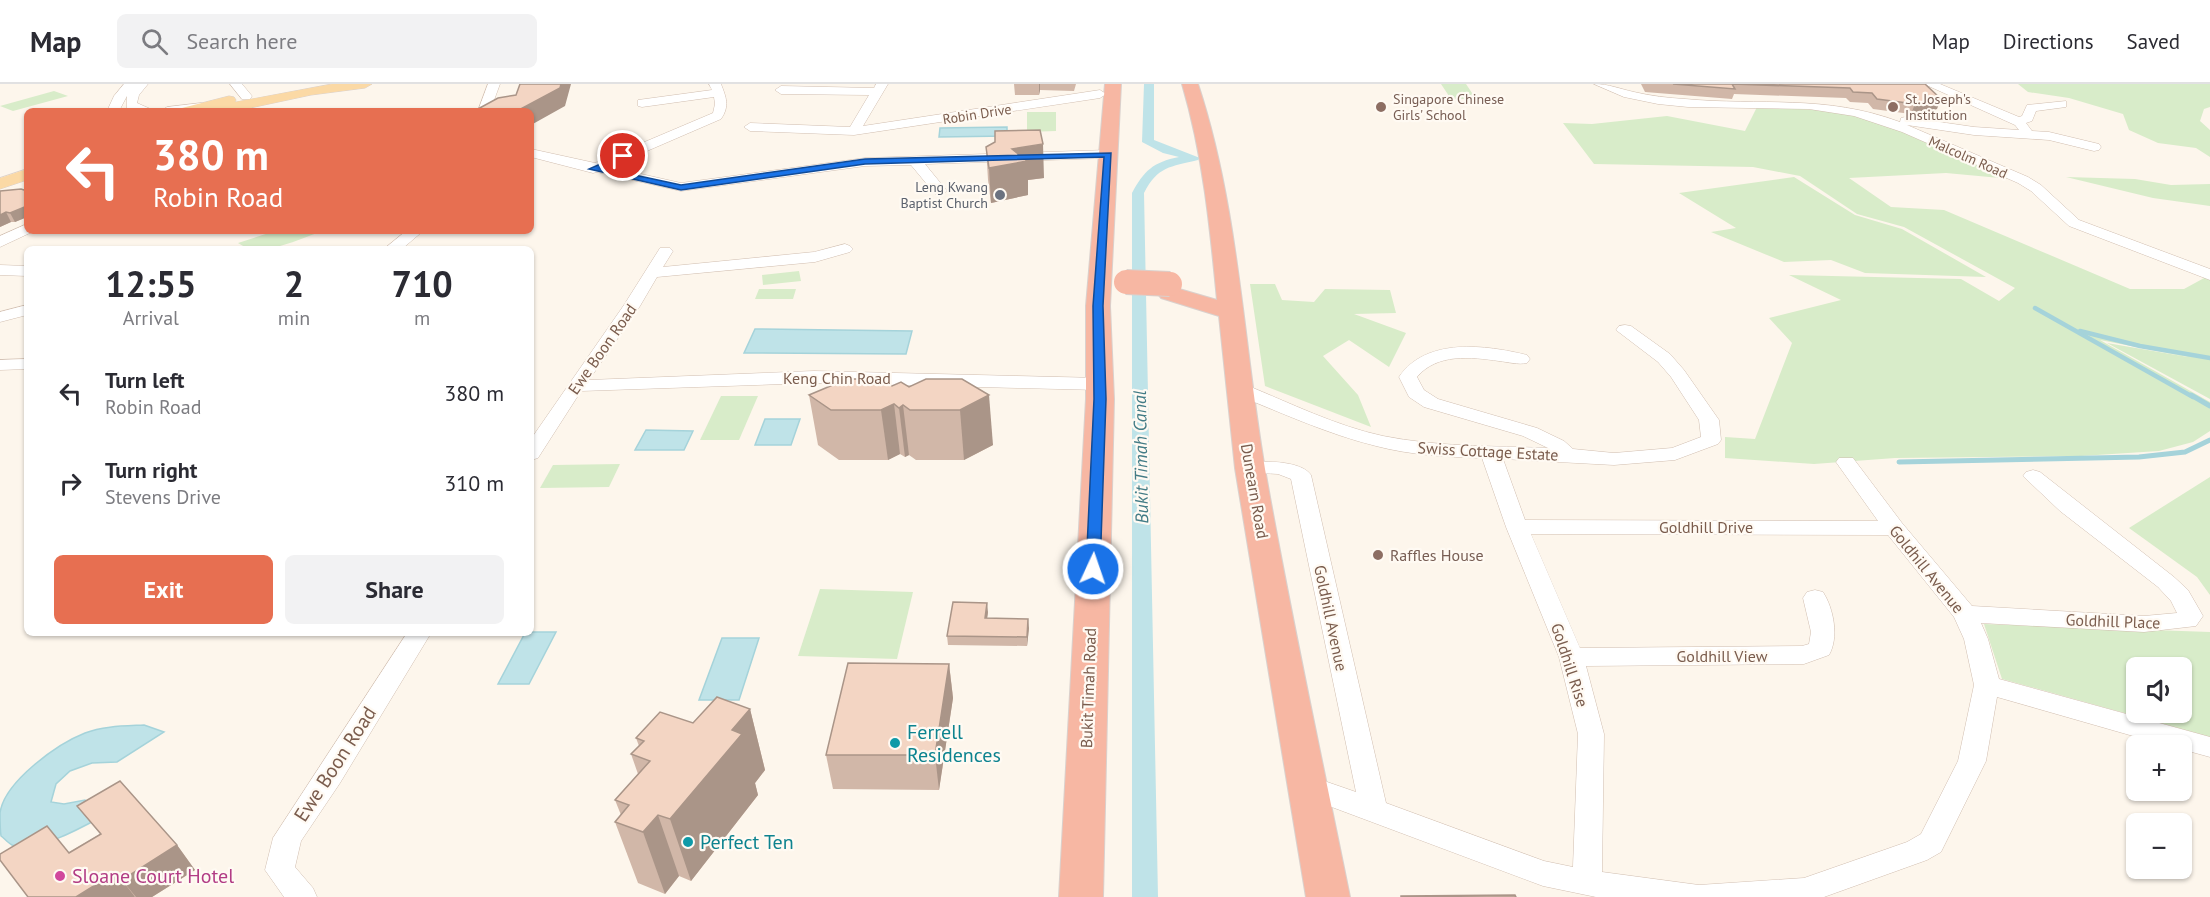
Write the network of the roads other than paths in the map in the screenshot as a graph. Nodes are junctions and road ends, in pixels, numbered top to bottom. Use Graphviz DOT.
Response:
graph roads {
  1 [pos="130,84"];
  2 [pos="142,84"];
  3 [pos="236,84"];
  4 [pos="315,84"];
  5 [pos="365,84"];
  6 [pos="494,84"];
  7 [pos="1191,84"];
  8 [pos="1204,84"];
  9 [pos="1600,84"];
  10 [pos="1930,84"];
  11 [pos="1104,87"];
  12 [pos="880,88"];
  13 [pos="716,89"];
  14 [pos="782,90"];
  15 [pos="642,103"];
  16 [pos="237,104"];
  17 [pos="2062,104"];
  18 [pos="114,108"];
  19 [pos="140,108"];
  20 [pos="213,108"];
  21 [pos="485,108"];
  22 [pos="1886,120"];
  23 [pos="2019,122"];
  24 [pos="750,127"];
  25 [pos="1204,129"];
  26 [pos="854,131"];
  27 [pos="2028,134"];
  28 [pos="2094,147"];
  29 [pos="534,154"];
  30 [pos="1108,154"];
  31 [pos="915,160"];
  32 [pos="865,162"];
  33 [pos="24,163"];
  34 [pos="593,169"];
  35 [pos="0,172"];
  36 [pos="24,175"];
  37 [pos="0,184"];
  38 [pos="940,191"];
  39 [pos="24,230"];
  40 [pos="411,234"];
  41 [pos="0,242"];
  42 [pos="396,246"];
  43 [pos="844,249"];
  44 [pos="665,251"];
  45 [pos="1102,264"];
  46 [pos="0,270"];
  47 [pos="24,271"];
  48 [pos="651,273"];
  49 [pos="2210,275"];
  50 [pos="1226,277"];
  51 [pos="1127,287"];
  52 [pos="1169,289"];
  53 [pos="1098,306"];
  54 [pos="24,311"];
  55 [pos="1230,312"];
  56 [pos="0,318"];
  57 [pos="1625,330"];
  58 [pos="1521,359"];
  59 [pos="24,364"];
  60 [pos="0,365"];
  61 [pos="1100,384"];
  62 [pos="575,386"];
  63 [pos="1239,389"];
  64 [pos="534,449"];
  65 [pos="1567,455"];
  66 [pos="1492,457"];
  67 [pos="1846,462"];
  68 [pos="1250,468"];
  69 [pos="2033,476"];
  70 [pos="1517,527"];
  71 [pos="1894,528"];
  72 [pos="1815,598"];
  73 [pos="1965,614"];
  74 [pos="417,636"];
  75 [pos="1571,657"];
  76 [pos="1987,685"];
  77 [pos="2210,747"];
  78 [pos="1307,786"];
  79 [pos="1374,811"];
  80 [pos="1587,883"];
  81 [pos="302,897"];
  82 [pos="1081,897"];
  83 [pos="1328,897"];
  84 [pos="1695,897"];
  85 [pos="1702,897"];
  1 -- 18 [label="street"];
  2 -- 19 [label="street"];
  3 -- 16 [label="street"];
  4 -- 16 [label="main road"];
  5 -- 16 [label="main road"];
  6 -- 21 [label="street"];
  7 -- 25 [label="highway, Dunearn Road"];
  8 -- 25 [label="highway"];
  9 -- 22 [label="street, Malcolm Road"];
  10 -- 23 [label="street"];
  11 -- 26 [label="street, Robin Drive"];
  11 -- 30 [label="highway, Bukit Timah Road"];
  12 -- 14 [label="street"];
  12 -- 26 [label="street"];
  13 -- 15 [label="street"];
  13 -- 34 [label="street"];
  16 -- 20 [label="main road"];
  17 -- 23 [label="street"];
  22 -- 27 [label="street"];
  22 -- 49 [label="street, Malcolm Road"];
  23 -- 27 [label="street"];
  24 -- 26 [label="street, Robin Drive"];
  25 -- 50 [label="highway, Dunearn Road"];
  26 -- 32 [label="street"];
  27 -- 28 [label="street"];
  29 -- 34 [label="street"];
  30 -- 31 [label="street"];
  30 -- 45 [label="highway, Bukit Timah Road"];
  31 -- 32 [label="street"];
  31 -- 38 [label="street"];
  32 -- 34 [label="street"];
  33 -- 35 [label="main road"];
  36 -- 37 [label="main road"];
  39 -- 41 [label="street"];
  40 -- 42 [label="street"];
  43 -- 48 [label="street"];
  44 -- 48 [label="street, Ewe Boon Road"];
  45 -- 51 [label="highway"];
  45 -- 53 [label="highway, Bukit Timah Road"];
  46 -- 47 [label="street"];
  48 -- 62 [label="street, Ewe Boon Road"];
  50 -- 52 [label="highway"];
  50 -- 55 [label="highway, Dunearn Road"];
  51 -- 52 [label="highway"];
  51 -- 53 [label="highway"];
  52 -- 55 [label="highway"];
  53 -- 61 [label="highway, Bukit Timah Road"];
  54 -- 56 [label="street"];
  55 -- 63 [label="highway, Dunearn Road"];
  57 -- 65 [label="street, Swiss Cottage Estate"];
  58 -- 65 [label="street, Swiss Cottage Estate"];
  59 -- 60 [label="street"];
  61 -- 62 [label="street, Keng Chin Road"];
  61 -- 82 [label="highway, Bukit Timah Road"];
  62 -- 64 [label="street, Ewe Boon Road"];
  63 -- 65 [label="street, Swiss Cottage Estate"];
  63 -- 68 [label="highway, Dunearn Road"];
  66 -- 70 [label="street, Goldhill Rise"];
  67 -- 71 [label="street, Goldhill Avenue"];
  68 -- 78 [label="highway, Dunearn Road"];
  68 -- 79 [label="street, Goldhill Avenue"];
  69 -- 73 [label="street, Goldhill Place"];
  70 -- 71 [label="street, Goldhill Drive"];
  70 -- 75 [label="street, Goldhill Rise"];
  71 -- 73 [label="street, Goldhill Avenue"];
  72 -- 75 [label="street, Goldhill View"];
  73 -- 76 [label="street, Goldhill Avenue"];
  74 -- 81 [label="street, Ewe Boon Road"];
  75 -- 80 [label="street, Goldhill Rise"];
  76 -- 77 [label="street"];
  76 -- 85 [label="street, Goldhill Avenue"];
  78 -- 79 [label="street"];
  78 -- 83 [label="highway, Dunearn Road"];
  79 -- 80 [label="street"];
  80 -- 84 [label="street"];
}
